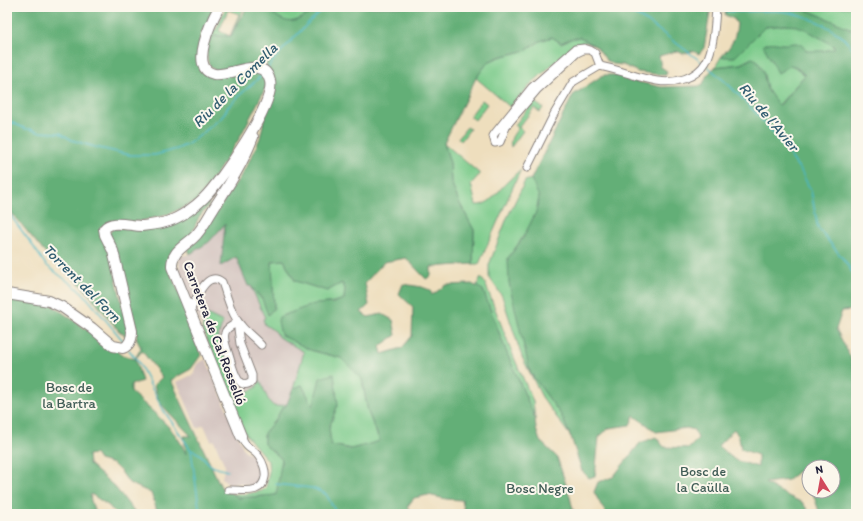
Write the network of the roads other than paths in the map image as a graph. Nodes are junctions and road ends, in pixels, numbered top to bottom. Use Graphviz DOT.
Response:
graph roads {
  1 [pos="219,7"];
  2 [pos="716,10"];
  3 [pos="590,50"];
  4 [pos="600,66"];
  5 [pos="257,121"];
  6 [pos="527,168"];
  7 [pos="7,294"];
  8 [pos="190,311"];
  9 [pos="237,321"];
  10 [pos="261,345"];
  11 [pos="240,436"];
  12 [pos="228,490"];
  1 -- 5 [label="main road"];
  2 -- 4 [label="street"];
  3 -- 3 [label="street"];
  3 -- 4 [label="street"];
  4 -- 6 [label="street"];
  5 -- 7 [label="main road"];
  5 -- 8 [label="main road, Carretera de Cal Rosselló"];
  8 -- 9 [label="street"];
  8 -- 11 [label="main road, Carretera de Cal Rosselló"];
  9 -- 9 [label="street"];
  9 -- 10 [label="street"];
  11 -- 12 [label="street"];
}
